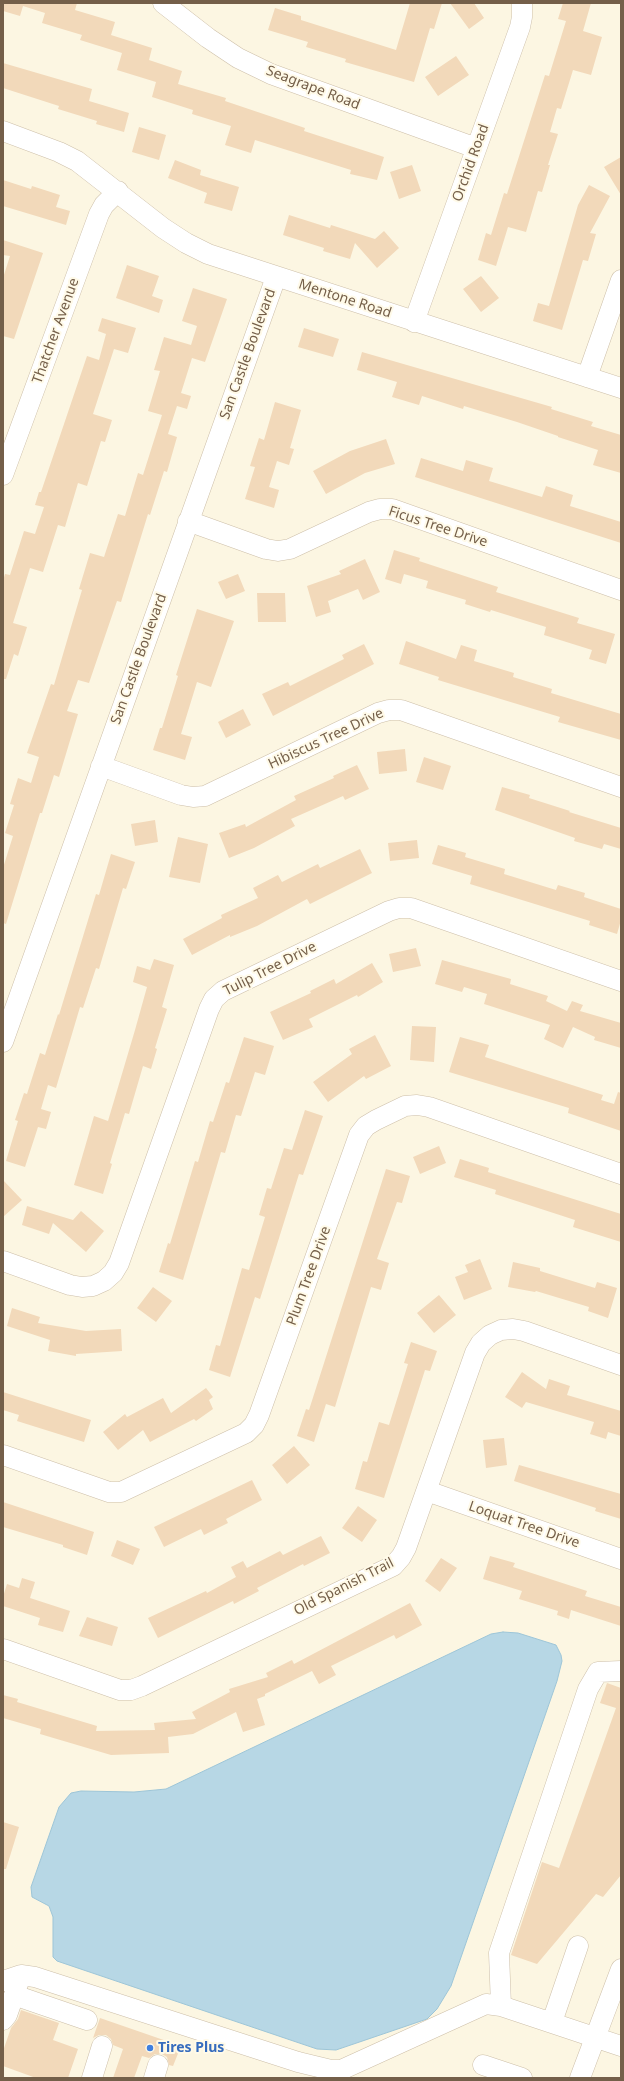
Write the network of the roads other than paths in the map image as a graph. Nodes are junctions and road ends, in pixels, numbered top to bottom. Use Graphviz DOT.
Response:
graph roads {
  1 [pos="163,3"];
  2 [pos="522,3"];
  3 [pos="3,131"];
  4 [pos="476,148"];
  5 [pos="118,191"];
  6 [pos="276,277"];
  7 [pos="621,280"];
  8 [pos="414,322"];
  9 [pos="588,377"];
  10 [pos="621,388"];
  11 [pos="3,475"];
  12 [pos="188,521"];
  13 [pos="621,590"];
  14 [pos="101,766"];
  15 [pos="621,788"];
  16 [pos="621,982"];
  17 [pos="3,1042"];
  18 [pos="621,1174"];
  19 [pos="3,1261"];
  20 [pos="621,1365"];
  21 [pos="3,1455"];
  22 [pos="427,1490"];
  23 [pos="621,1559"];
  24 [pos="3,1649"];
  25 [pos="621,1671"];
  26 [pos="578,1946"];
  27 [pos="621,1969"];
  28 [pos="10,1980"];
  29 [pos="501,2006"];
  30 [pos="3,2020"];
  31 [pos="87,2020"];
  32 [pos="552,2022"];
  33 [pos="596,2037"];
  34 [pos="102,2046"];
  35 [pos="621,2046"];
  36 [pos="483,2065"];
  37 [pos="92,2078"];
  38 [pos="522,2078"];
  39 [pos="580,2078"];
  1 -- 4 [label="street, Seagrape Road"];
  2 -- 4 [label="street, Orchid Road"];
  3 -- 5 [label="street, Mentone Road"];
  4 -- 8 [label="street, Orchid Road"];
  5 -- 6 [label="street, Mentone Road"];
  5 -- 11 [label="street, Thatcher Avenue"];
  6 -- 8 [label="street, Mentone Road"];
  6 -- 12 [label="street, San Castle Boulevard"];
  7 -- 9 [label="street"];
  8 -- 9 [label="street, Mentone Road"];
  9 -- 10 [label="street, Mentone Road"];
  12 -- 13 [label="street, Ficus Tree Drive"];
  12 -- 14 [label="street, San Castle Boulevard"];
  14 -- 15 [label="street, Hibiscus Tree Drive"];
  14 -- 17 [label="street, San Castle Boulevard"];
  16 -- 19 [label="street, Tulip Tree Drive"];
  18 -- 21 [label="street, Plum Tree Drive"];
  20 -- 22 [label="street, Old Spanish Trail"];
  22 -- 23 [label="street, Loquat Tree Drive"];
  22 -- 24 [label="street, Old Spanish Trail"];
  25 -- 29 [label="street"];
  26 -- 32 [label="street"];
  27 -- 33 [label="street"];
  28 -- 29 [label="street"];
  28 -- 30 [label="street"];
  28 -- 31 [label="street"];
  29 -- 32 [label="street"];
  32 -- 33 [label="street"];
  33 -- 35 [label="street"];
  33 -- 39 [label="street"];
  34 -- 37 [label="street"];
  36 -- 38 [label="street"];
}
